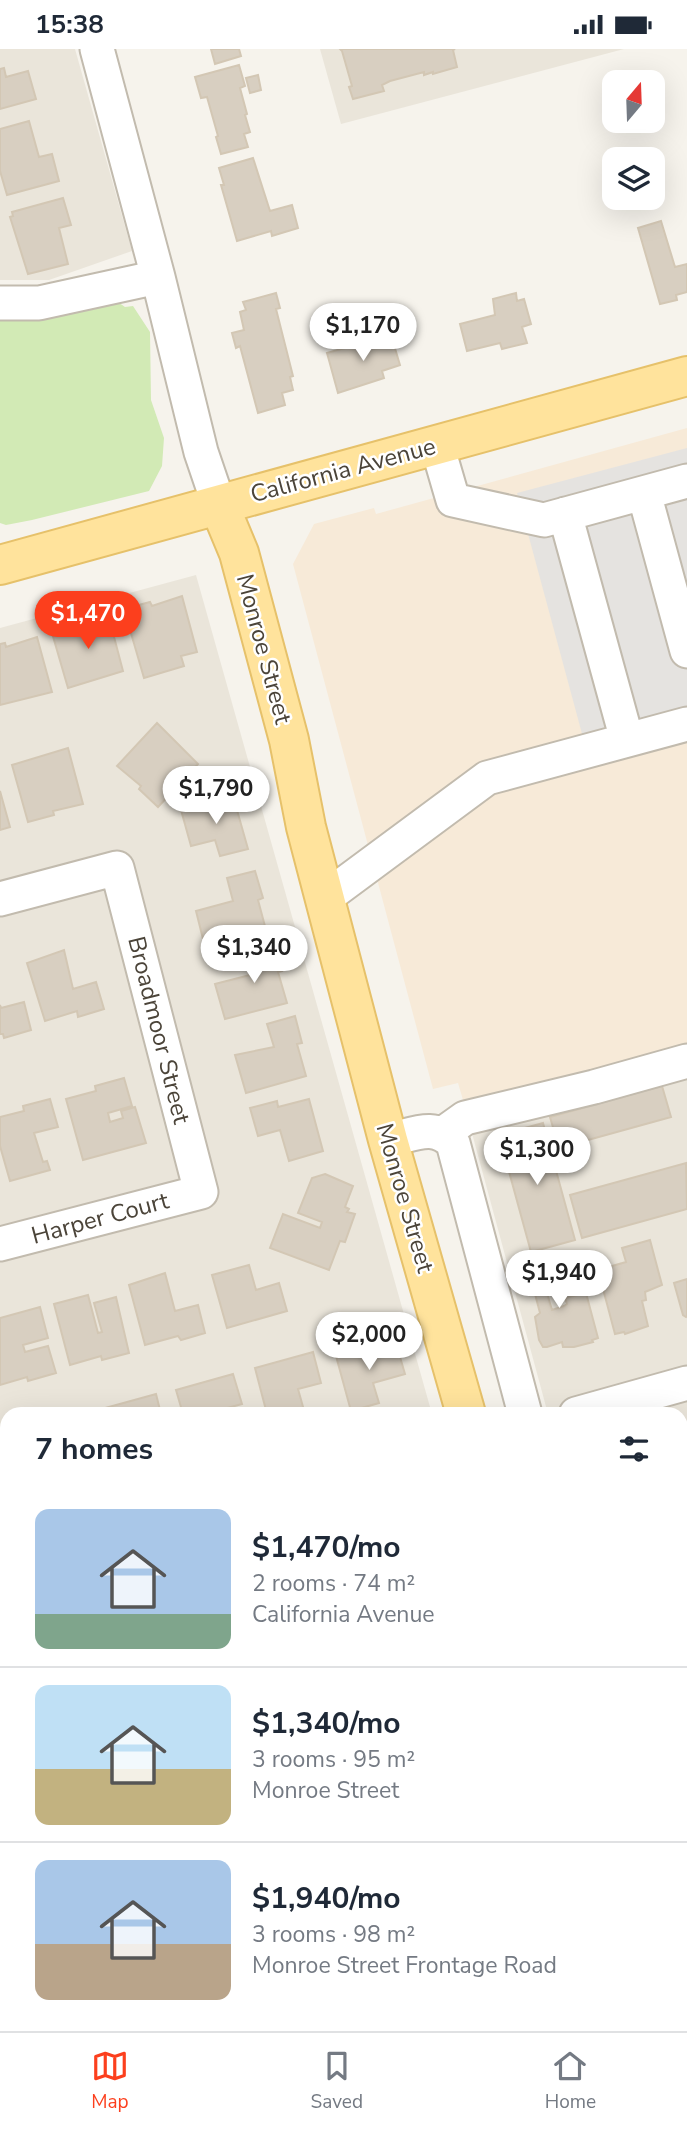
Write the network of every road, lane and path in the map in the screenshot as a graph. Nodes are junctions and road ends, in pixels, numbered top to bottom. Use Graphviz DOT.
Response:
graph roads {
  1 [pos="97,49"];
  2 [pos="158,277"];
  3 [pos="0,303"];
  4 [pos="687,376"];
  5 [pos="437,445"];
  6 [pos="687,481"];
  7 [pos="644,493"];
  8 [pos="219,505"];
  9 [pos="565,514"];
  10 [pos="0,565"];
  11 [pos="687,651"];
  12 [pos="687,724"];
  13 [pos="627,740"];
  14 [pos="325,898"];
  15 [pos="0,899"];
  16 [pos="687,1061"];
  17 [pos="444,1133"];
  18 [pos="388,1140"];
  19 [pos="201,1192"];
  20 [pos="0,1244"];
  21 [pos="687,1384"];
  22 [pos="464,1407"];
  23 [pos="523,1407"];
  24 [pos="602,1407"];
  1 -- 2 [label="street, Monroe Street"];
  2 -- 3 [label="street"];
  2 -- 8 [label="street, Monroe Street"];
  4 -- 5 [label="main road, California Avenue"];
  5 -- 8 [label="main road, California Avenue"];
  5 -- 9 [label="street"];
  6 -- 7 [label="street"];
  7 -- 9 [label="street"];
  7 -- 11 [label="street"];
  8 -- 10 [label="main road, California Avenue"];
  8 -- 14 [label="main road, Monroe Street"];
  9 -- 13 [label="street"];
  12 -- 13 [label="street"];
  13 -- 14 [label="street"];
  14 -- 18 [label="main road, Monroe Street"];
  15 -- 19 [label="street, Broadmoor Street"];
  16 -- 17 [label="street"];
  17 -- 18 [label="street"];
  17 -- 23 [label="street"];
  18 -- 22 [label="main road, Monroe Street"];
  19 -- 20 [label="street, Harper Court"];
  21 -- 24 [label="street"];
}
